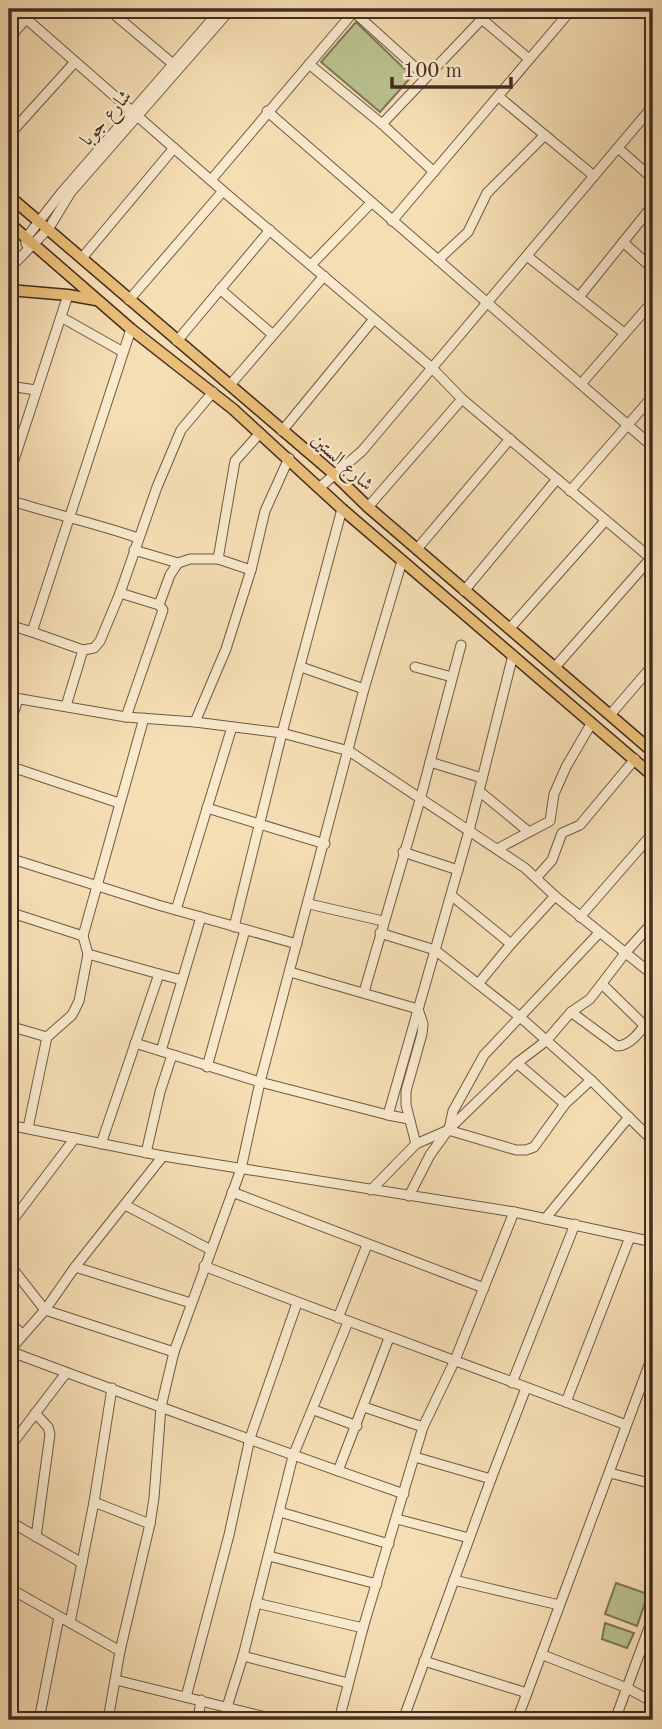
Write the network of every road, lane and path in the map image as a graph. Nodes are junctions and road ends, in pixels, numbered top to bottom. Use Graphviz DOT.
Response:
graph roads {
  1 [pos="15,9"];
  2 [pos="35,9"];
  3 [pos="108,9"];
  4 [pos="125,9"];
  5 [pos="221,9"];
  6 [pos="231,9"];
  7 [pos="470,9"];
  8 [pos="572,9"];
  9 [pos="355,10"];
  10 [pos="118,17"];
  11 [pos="26,18"];
  12 [pos="482,19"];
  13 [pos="205,33"];
  14 [pos="9,38"];
  15 [pos="529,59"];
  16 [pos="75,62"];
  17 [pos="173,64"];
  18 [pos="309,64"];
  19 [pos="426,77"];
  20 [pos="499,97"];
  21 [pos="653,106"];
  22 [pos="267,111"];
  23 [pos="136,114"];
  24 [pos="382,124"];
  25 [pos="9,135"];
  26 [pos="544,135"];
  27 [pos="174,148"];
  28 [pos="618,148"];
  29 [pos="434,172"];
  30 [pos="594,176"];
  31 [pos="653,179"];
  32 [pos="211,180"];
  33 [pos="223,191"];
  34 [pos="9,196"];
  35 [pos="371,203"];
  36 [pos="653,205"];
  37 [pos="392,221"];
  38 [pos="9,223"];
  39 [pos="45,225"];
  40 [pos="270,230"];
  41 [pos="30,241"];
  42 [pos="623,242"];
  43 [pos="527,256"];
  44 [pos="82,258"];
  45 [pos="438,260"];
  46 [pos="311,265"];
  47 [pos="9,269"];
  48 [pos="653,270"];
  49 [pos="324,276"];
  50 [pos="220,289"];
  51 [pos="9,290"];
  52 [pos="68,295"];
  53 [pos="579,297"];
  54 [pos="98,300"];
  55 [pos="129,300"];
  56 [pos="653,301"];
  57 [pos="486,303"];
  58 [pos="61,317"];
  59 [pos="374,320"];
  60 [pos="131,328"];
  61 [pos="624,333"];
  62 [pos="272,334"];
  63 [pos="177,341"];
  64 [pos="123,352"];
  65 [pos="431,368"];
  66 [pos="581,384"];
  67 [pos="230,385"];
  68 [pos="9,386"];
  69 [pos="36,390"];
  70 [pos="213,392"];
  71 [pos="653,396"];
  72 [pos="462,399"];
  73 [pos="627,425"];
  74 [pos="282,431"];
  75 [pos="260,433"];
  76 [pos="510,439"];
  77 [pos="653,447"];
  78 [pos="289,458"];
  79 [pos="9,475"];
  80 [pos="335,475"];
  81 [pos="556,479"];
  82 [pos="319,488"];
  83 [pos="570,491"];
  84 [pos="9,500"];
  85 [pos="368,507"];
  86 [pos="342,509"];
  87 [pos="68,519"];
  88 [pos="605,521"];
  89 [pos="138,538"];
  90 [pos="417,549"];
  91 [pos="134,550"];
  92 [pos="218,559"];
  93 [pos="652,559"];
  94 [pos="402,561"];
  95 [pos="178,563"];
  96 [pos="251,570"];
  97 [pos="464,590"];
  98 [pos="120,593"];
  99 [pos="159,605"];
  100 [pos="9,625"];
  101 [pos="510,628"];
  102 [pos="32,632"];
  103 [pos="461,645"];
  104 [pos="83,650"];
  105 [pos="513,655"];
  106 [pos="653,665"];
  107 [pos="301,667"];
  108 [pos="415,667"];
  109 [pos="555,667"];
  110 [pos="452,677"];
  111 [pos="364,689"];
  112 [pos="13,698"];
  113 [pos="66,706"];
  114 [pos="610,715"];
  115 [pos="126,717"];
  116 [pos="144,718"];
  117 [pos="195,722"];
  118 [pos="592,724"];
  119 [pos="9,727"];
  120 [pos="232,727"];
  121 [pos="282,733"];
  122 [pos="349,751"];
  123 [pos="653,752"];
  124 [pos="635,759"];
  125 [pos="430,762"];
  126 [pos="9,766"];
  127 [pos="653,776"];
  128 [pos="482,778"];
  129 [pos="479,791"];
  130 [pos="420,800"];
  131 [pos="119,803"];
  132 [pos="207,808"];
  133 [pos="550,821"];
  134 [pos="260,824"];
  135 [pos="469,831"];
  136 [pos="529,832"];
  137 [pos="562,833"];
  138 [pos="653,833"];
  139 [pos="324,844"];
  140 [pos="497,849"];
  141 [pos="403,852"];
  142 [pos="9,858"];
  143 [pos="458,870"];
  144 [pos="537,877"];
  145 [pos="96,885"];
  146 [pos="451,895"];
  147 [pos="555,896"];
  148 [pos="309,904"];
  149 [pos="176,910"];
  150 [pos="9,913"];
  151 [pos="201,917"];
  152 [pos="580,917"];
  153 [pos="383,920"];
  154 [pos="653,922"];
  155 [pos="240,929"];
  156 [pos="380,933"];
  157 [pos="599,933"];
  158 [pos="83,936"];
  159 [pos="297,944"];
  160 [pos="511,944"];
  161 [pos="435,950"];
  162 [pos="626,952"];
  163 [pos="88,954"];
  164 [pos="290,972"];
  165 [pos="159,974"];
  166 [pos="653,975"];
  167 [pos="182,980"];
  168 [pos="478,984"];
  169 [pos="603,985"];
  170 [pos="364,992"];
  171 [pos="418,1009"];
  172 [pos="571,1012"];
  173 [pos="653,1014"];
  174 [pos="520,1017"];
  175 [pos="644,1025"];
  176 [pos="9,1026"];
  177 [pos="47,1037"];
  178 [pos="546,1041"];
  179 [pos="135,1043"];
  180 [pos="161,1051"];
  181 [pos="173,1055"];
  182 [pos="517,1063"];
  183 [pos="207,1067"];
  184 [pos="591,1080"];
  185 [pos="260,1082"];
  186 [pos="565,1104"];
  187 [pos="388,1115"];
  188 [pos="629,1117"];
  189 [pos="409,1119"];
  190 [pos="10,1128"];
  191 [pos="28,1128"];
  192 [pos="448,1130"];
  193 [pos="75,1138"];
  194 [pos="653,1141"];
  195 [pos="102,1143"];
  196 [pos="416,1144"];
  197 [pos="145,1153"];
  198 [pos="163,1156"];
  199 [pos="241,1169"];
  200 [pos="371,1190"];
  201 [pos="232,1192"];
  202 [pos="409,1196"];
  203 [pos="125,1205"];
  204 [pos="514,1212"];
  205 [pos="545,1219"];
  206 [pos="575,1224"];
  207 [pos="9,1225"];
  208 [pos="630,1237"];
  209 [pos="653,1241"];
  210 [pos="367,1245"];
  211 [pos="211,1250"];
  212 [pos="9,1264"];
  213 [pos="204,1266"];
  214 [pos="75,1267"];
  215 [pos="484,1288"];
  216 [pos="191,1303"];
  217 [pos="297,1303"];
  218 [pos="45,1310"];
  219 [pos="338,1318"];
  220 [pos="9,1322"];
  221 [pos="348,1322"];
  222 [pos="22,1334"];
  223 [pos="389,1338"];
  224 [pos="174,1352"];
  225 [pos="653,1354"];
  226 [pos="455,1360"];
  227 [pos="66,1373"];
  228 [pos="512,1382"];
  229 [pos="112,1388"];
  230 [pos="526,1388"];
  231 [pos="566,1402"];
  232 [pos="161,1407"];
  233 [pos="364,1407"];
  234 [pos="314,1409"];
  235 [pos="35,1413"];
  236 [pos="626,1425"];
  237 [pos="357,1426"];
  238 [pos="423,1427"];
  239 [pos="250,1438"];
  240 [pos="9,1448"];
  241 [pos="293,1456"];
  242 [pos="415,1457"];
  243 [pos="338,1471"];
  244 [pos="610,1473"];
  245 [pos="491,1479"];
  246 [pos="653,1484"];
  247 [pos="404,1494"];
  248 [pos="94,1502"];
  249 [pos="280,1512"];
  250 [pos="397,1519"];
  251 [pos="9,1521"];
  252 [pos="150,1524"];
  253 [pos="36,1537"];
  254 [pos="469,1538"];
  255 [pos="389,1544"];
  256 [pos="268,1556"];
  257 [pos="82,1563"];
  258 [pos="454,1580"];
  259 [pos="377,1584"];
  260 [pos="9,1588"];
  261 [pos="256,1603"];
  262 [pos="559,1605"];
  263 [pos="59,1617"];
  264 [pos="653,1617"];
  265 [pos="70,1623"];
  266 [pos="363,1628"];
  267 [pos="120,1651"];
  268 [pos="542,1655"];
  269 [pos="243,1656"];
  270 [pos="424,1661"];
  271 [pos="116,1680"];
  272 [pos="348,1683"];
  273 [pos="627,1688"];
  274 [pos="527,1693"];
  275 [pos="186,1697"];
  276 [pos="201,1700"];
  277 [pos="653,1702"];
  278 [pos="227,1707"];
  279 [pos="246,1716"];
  280 [pos="39,1720"];
  281 [pos="108,1720"];
  282 [pos="198,1720"];
  283 [pos="278,1720"];
  284 [pos="339,1720"];
  285 [pos="403,1720"];
  286 [pos="517,1720"];
  287 [pos="615,1720"];
  1 -- 11 [label="street"];
  2 -- 11 [label="street"];
  3 -- 10 [label="street"];
  4 -- 10 [label="street"];
  5 -- 13 [label="street, شارع جوبا"];
  6 -- 13 [label="street, شارع جوبا"];
  7 -- 12 [label="street"];
  8 -- 15 [label="street"];
  9 -- 18 [label="street"];
  9 -- 19 [label="street"];
  10 -- 17 [label="street"];
  11 -- 14 [label="street"];
  11 -- 16 [label="street"];
  12 -- 15 [label="street"];
  12 -- 19 [label="street"];
  13 -- 17 [label="street, شارع جوبا"];
  13 -- 23 [label="street, شارع جوبا"];
  15 -- 20 [label="street"];
  16 -- 23 [label="street"];
  16 -- 25 [label="street"];
  17 -- 23 [label="street, شارع جوبا"];
  18 -- 22 [label="street"];
  18 -- 24 [label="street"];
  19 -- 24 [label="street"];
  20 -- 26 [label="street"];
  20 -- 29 [label="street"];
  21 -- 28 [label="street"];
  22 -- 32 [label="street"];
  22 -- 35 [label="street"];
  23 -- 27 [label="street"];
  23 -- 39 [label="street, شارع جوبا"];
  24 -- 29 [label="street"];
  26 -- 30 [label="street"];
  26 -- 45 [label="street"];
  27 -- 32 [label="street"];
  27 -- 44 [label="street"];
  28 -- 30 [label="street"];
  28 -- 31 [label="street"];
  29 -- 37 [label="street"];
  30 -- 43 [label="street"];
  32 -- 33 [label="street"];
  33 -- 40 [label="street"];
  33 -- 55 [label="street"];
  34 -- 39 [label="main road, شارع الستين"];
  35 -- 37 [label="street"];
  35 -- 46 [label="street"];
  36 -- 42 [label="street"];
  37 -- 45 [label="street"];
  38 -- 41 [label="main road, شارع الستين"];
  39 -- 41 [label="street, شارع جوبا"];
  39 -- 44 [label="main road, شارع الستين"];
  40 -- 46 [label="street"];
  40 -- 50 [label="street"];
  41 -- 47 [label="street"];
  41 -- 54 [label="main road, شارع الستين"];
  42 -- 48 [label="street"];
  42 -- 53 [label="street"];
  43 -- 53 [label="street"];
  43 -- 57 [label="street"];
  44 -- 55 [label="main road, شارع الستين"];
  45 -- 57 [label="street"];
  46 -- 49 [label="street"];
  49 -- 59 [label="street"];
  49 -- 62 [label="street"];
  50 -- 62 [label="street"];
  50 -- 63 [label="street"];
  51 -- 52 [label="main road"];
  52 -- 54 [label="main road"];
  52 -- 58 [label="street"];
  53 -- 61 [label="street"];
  54 -- 60 [label="main road, شارع الستين"];
  55 -- 63 [label="main road, شارع الستين"];
  56 -- 61 [label="street"];
  57 -- 65 [label="street"];
  57 -- 66 [label="street"];
  58 -- 64 [label="street"];
  58 -- 69 [label="street"];
  59 -- 65 [label="street"];
  59 -- 74 [label="street"];
  60 -- 64 [label="street"];
  60 -- 70 [label="main road, شارع الستين"];
  61 -- 66 [label="street"];
  62 -- 67 [label="street"];
  63 -- 67 [label="main road, شارع الستين"];
  64 -- 87 [label="street"];
  65 -- 72 [label="street"];
  65 -- 80 [label="street"];
  66 -- 73 [label="street"];
  67 -- 74 [label="main road, شارع الستين"];
  68 -- 69 [label="street"];
  69 -- 79 [label="street"];
  70 -- 75 [label="main road, شارع الستين"];
  70 -- 89 [label="street"];
  71 -- 73 [label="street"];
  72 -- 76 [label="street"];
  72 -- 85 [label="street"];
  73 -- 77 [label="street"];
  73 -- 83 [label="street"];
  74 -- 80 [label="main road, شارع الستين"];
  75 -- 78 [label="main road, شارع الستين"];
  75 -- 92 [label="street"];
  76 -- 81 [label="street"];
  76 -- 90 [label="street"];
  78 -- 82 [label="main road, شارع الستين"];
  78 -- 96 [label="street"];
  80 -- 82 [label="street"];
  80 -- 85 [label="main road, شارع الستين"];
  81 -- 83 [label="street"];
  81 -- 97 [label="street"];
  82 -- 86 [label="main road, شارع الستين"];
  83 -- 88 [label="street"];
  84 -- 87 [label="street"];
  85 -- 90 [label="main road, شارع الستين"];
  86 -- 94 [label="main road, شارع الستين"];
  86 -- 107 [label="street"];
  87 -- 89 [label="street"];
  87 -- 102 [label="street"];
  88 -- 93 [label="street"];
  88 -- 101 [label="street"];
  89 -- 91 [label="street"];
  90 -- 97 [label="main road, شارع الستين"];
  91 -- 95 [label="street"];
  91 -- 98 [label="street"];
  92 -- 95 [label="street"];
  92 -- 96 [label="street"];
  93 -- 109 [label="street"];
  94 -- 105 [label="main road, شارع الستين"];
  94 -- 111 [label="street"];
  95 -- 99 [label="street"];
  96 -- 117 [label="street"];
  97 -- 101 [label="main road, شارع الستين"];
  98 -- 99 [label="street"];
  98 -- 104 [label="street"];
  99 -- 115 [label="street"];
  100 -- 102 [label="street"];
  101 -- 109 [label="main road, شارع الستين"];
  102 -- 104 [label="street"];
  103 -- 110 [label="street"];
  104 -- 113 [label="street"];
  105 -- 118 [label="main road, شارع الستين"];
  105 -- 128 [label="street"];
  106 -- 114 [label="street"];
  107 -- 111 [label="street"];
  107 -- 121 [label="street"];
  108 -- 110 [label="street"];
  109 -- 114 [label="main road, شارع الستين"];
  110 -- 125 [label="street"];
  111 -- 122 [label="street"];
  112 -- 113 [label="street"];
  112 -- 119 [label="street"];
  113 -- 115 [label="street"];
  114 -- 123 [label="main road, شارع الستين"];
  115 -- 116 [label="street"];
  116 -- 117 [label="street"];
  116 -- 131 [label="street"];
  117 -- 120 [label="street"];
  118 -- 124 [label="main road, شارع الستين"];
  118 -- 133 [label="street"];
  120 -- 121 [label="street"];
  120 -- 132 [label="street"];
  121 -- 122 [label="street"];
  121 -- 134 [label="street"];
  122 -- 130 [label="street"];
  122 -- 139 [label="street"];
  124 -- 127 [label="main road, شارع الستين"];
  124 -- 137 [label="street"];
  125 -- 128 [label="street"];
  125 -- 130 [label="street"];
  126 -- 131 [label="street"];
  128 -- 129 [label="street"];
  129 -- 135 [label="street"];
  129 -- 136 [label="street"];
  130 -- 135 [label="street"];
  130 -- 141 [label="street"];
  131 -- 145 [label="street"];
  132 -- 134 [label="street"];
  132 -- 149 [label="street"];
  133 -- 136 [label="street"];
  133 -- 137 [label="street"];
  134 -- 139 [label="street"];
  134 -- 155 [label="street"];
  135 -- 140 [label="street"];
  135 -- 143 [label="street"];
  136 -- 140 [label="street"];
  137 -- 144 [label="street"];
  138 -- 152 [label="street"];
  139 -- 148 [label="street"];
  140 -- 144 [label="street"];
  141 -- 143 [label="street"];
  141 -- 153 [label="street"];
  142 -- 145 [label="street"];
  143 -- 146 [label="street"];
  144 -- 147 [label="street"];
  145 -- 149 [label="street"];
  145 -- 158 [label="street"];
  146 -- 160 [label="street"];
  146 -- 161 [label="street"];
  147 -- 152 [label="street"];
  147 -- 160 [label="street"];
  148 -- 153 [label="street"];
  148 -- 159 [label="street"];
  149 -- 151 [label="street"];
  150 -- 158 [label="street"];
  151 -- 155 [label="street"];
  151 -- 167 [label="street"];
  152 -- 157 [label="street"];
  153 -- 156 [label="street"];
  154 -- 162 [label="street"];
  155 -- 159 [label="street"];
  155 -- 183 [label="street"];
  156 -- 161 [label="street"];
  156 -- 170 [label="street"];
  157 -- 162 [label="street"];
  157 -- 174 [label="street"];
  158 -- 163 [label="street"];
  159 -- 164 [label="street"];
  160 -- 168 [label="street"];
  161 -- 168 [label="street"];
  161 -- 171 [label="street"];
  162 -- 166 [label="street"];
  162 -- 169 [label="street"];
  163 -- 165 [label="street"];
  163 -- 177 [label="street"];
  164 -- 170 [label="street"];
  164 -- 185 [label="street"];
  165 -- 167 [label="street"];
  165 -- 179 [label="street"];
  167 -- 180 [label="street"];
  168 -- 174 [label="street"];
  169 -- 172 [label="street"];
  169 -- 175 [label="street"];
  170 -- 171 [label="street"];
  171 -- 187 [label="street"];
  171 -- 189 [label="street"];
  172 -- 175 [label="street"];
  172 -- 178 [label="street"];
  173 -- 175 [label="street"];
  174 -- 178 [label="street"];
  174 -- 192 [label="street"];
  176 -- 177 [label="street"];
  177 -- 191 [label="street"];
  178 -- 182 [label="street"];
  178 -- 184 [label="street"];
  179 -- 180 [label="street"];
  179 -- 195 [label="street"];
  180 -- 181 [label="street"];
  181 -- 183 [label="street"];
  181 -- 197 [label="street"];
  182 -- 186 [label="street"];
  182 -- 192 [label="street"];
  183 -- 185 [label="street"];
  184 -- 186 [label="street"];
  184 -- 188 [label="street"];
  185 -- 187 [label="street"];
  185 -- 199 [label="street"];
  186 -- 192 [label="street"];
  187 -- 189 [label="street"];
  188 -- 194 [label="street"];
  188 -- 205 [label="street"];
  189 -- 196 [label="street"];
  190 -- 191 [label="street"];
  191 -- 193 [label="street"];
  192 -- 196 [label="street"];
  192 -- 202 [label="street"];
  193 -- 195 [label="street"];
  193 -- 207 [label="street"];
  195 -- 197 [label="street"];
  196 -- 200 [label="street"];
  197 -- 198 [label="street"];
  198 -- 199 [label="street"];
  198 -- 203 [label="street"];
  199 -- 200 [label="street"];
  199 -- 201 [label="street"];
  200 -- 202 [label="street"];
  201 -- 210 [label="street"];
  201 -- 211 [label="street"];
  202 -- 204 [label="street"];
  203 -- 211 [label="street"];
  203 -- 214 [label="street"];
  204 -- 205 [label="street"];
  204 -- 215 [label="street"];
  205 -- 206 [label="street"];
  206 -- 208 [label="street"];
  206 -- 228 [label="street"];
  208 -- 209 [label="street"];
  208 -- 231 [label="street"];
  210 -- 215 [label="street"];
  210 -- 219 [label="street"];
  211 -- 213 [label="street"];
  212 -- 218 [label="street"];
  213 -- 216 [label="street"];
  213 -- 217 [label="street"];
  214 -- 216 [label="street"];
  214 -- 218 [label="street"];
  215 -- 226 [label="street"];
  216 -- 224 [label="street"];
  217 -- 219 [label="street"];
  217 -- 239 [label="street"];
  218 -- 222 [label="street"];
  218 -- 224 [label="street"];
  219 -- 221 [label="street"];
  220 -- 222 [label="street"];
  221 -- 223 [label="street"];
  221 -- 234 [label="street"];
  222 -- 227 [label="street"];
  223 -- 226 [label="street"];
  223 -- 233 [label="street"];
  224 -- 232 [label="street"];
  225 -- 236 [label="street"];
  226 -- 228 [label="street"];
  226 -- 238 [label="street"];
  227 -- 229 [label="street"];
  227 -- 235 [label="street"];
  228 -- 230 [label="street"];
  229 -- 232 [label="street"];
  229 -- 248 [label="street"];
  230 -- 231 [label="street"];
  230 -- 245 [label="street"];
  231 -- 236 [label="street"];
  232 -- 239 [label="street"];
  232 -- 252 [label="street"];
  233 -- 237 [label="street"];
  233 -- 238 [label="street"];
  234 -- 237 [label="street"];
  234 -- 241 [label="street"];
  235 -- 240 [label="street"];
  235 -- 253 [label="street"];
  236 -- 244 [label="street"];
  237 -- 243 [label="street"];
  238 -- 242 [label="street"];
  239 -- 241 [label="street"];
  239 -- 275 [label="street"];
  241 -- 243 [label="street"];
  241 -- 249 [label="street"];
  242 -- 245 [label="street"];
  242 -- 247 [label="street"];
  243 -- 247 [label="street"];
  244 -- 246 [label="street"];
  244 -- 262 [label="street"];
  245 -- 254 [label="street"];
  247 -- 250 [label="street"];
  248 -- 252 [label="street"];
  248 -- 257 [label="street"];
  249 -- 255 [label="street"];
  249 -- 256 [label="street"];
  250 -- 254 [label="street"];
  250 -- 255 [label="street"];
  251 -- 253 [label="street"];
  252 -- 267 [label="street"];
  253 -- 257 [label="street"];
  254 -- 258 [label="street"];
  255 -- 259 [label="street"];
  256 -- 259 [label="street"];
  256 -- 261 [label="street"];
  257 -- 265 [label="street"];
  258 -- 262 [label="street"];
  258 -- 270 [label="street"];
  259 -- 266 [label="street"];
  260 -- 263 [label="street"];
  261 -- 266 [label="street"];
  261 -- 269 [label="street"];
  262 -- 268 [label="street"];
  263 -- 265 [label="street"];
  263 -- 280 [label="street"];
  264 -- 273 [label="street"];
  265 -- 267 [label="street"];
  266 -- 272 [label="street"];
  267 -- 271 [label="street"];
  268 -- 273 [label="street"];
  268 -- 274 [label="street"];
  269 -- 272 [label="street"];
  269 -- 278 [label="street"];
  270 -- 274 [label="street"];
  270 -- 285 [label="street"];
  271 -- 275 [label="street"];
  271 -- 281 [label="street"];
  272 -- 284 [label="street"];
  273 -- 277 [label="street"];
  273 -- 287 [label="street"];
  274 -- 286 [label="street"];
  275 -- 276 [label="street"];
  276 -- 278 [label="street"];
  276 -- 282 [label="street"];
  278 -- 279 [label="street"];
  279 -- 283 [label="street"];
}
